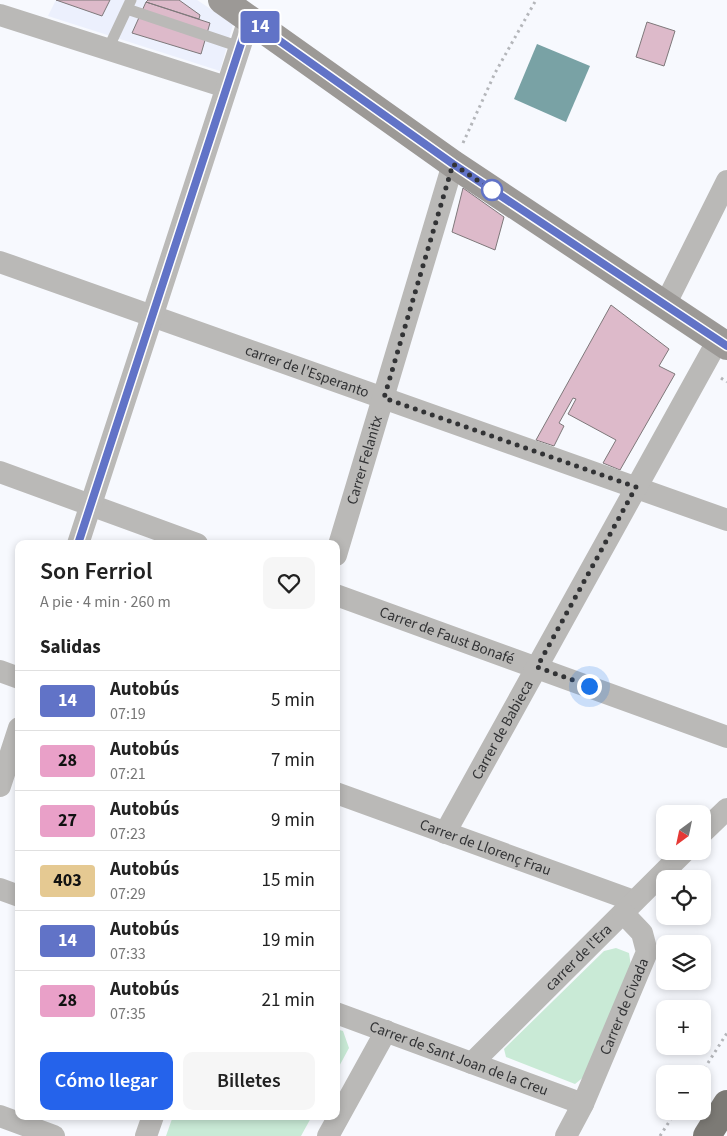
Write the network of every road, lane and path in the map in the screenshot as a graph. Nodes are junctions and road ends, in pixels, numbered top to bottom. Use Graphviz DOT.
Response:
graph roads {
  1 [pos="222,0"];
  2 [pos="536,0"];
  3 [pos="129,4"];
  4 [pos="0,15"];
  5 [pos="249,19"];
  6 [pos="240,47"];
  7 [pos="108,49"];
  8 [pos="226,86"];
  9 [pos="453,164"];
  10 [pos="727,181"];
  11 [pos="0,262"];
  12 [pos="665,305"];
  13 [pos="151,316"];
  14 [pos="723,343"];
  15 [pos="384,398"];
  16 [pos="0,472"];
  17 [pos="636,487"];
  18 [pos="90,505"];
  19 [pos="727,520"];
  20 [pos="79,540"];
  21 [pos="185,540"];
  22 [pos="340,542"];
  23 [pos="340,595"];
  24 [pos="537,667"];
  25 [pos="0,671"];
  26 [pos="15,677"];
  27 [pos="727,737"];
  28 [pos="15,740"];
  29 [pos="0,786"];
  30 [pos="340,794"];
  31 [pos="727,809"];
  32 [pos="711,824"];
  33 [pos="445,832"];
  34 [pos="675,860"];
  35 [pos="0,889"];
  36 [pos="15,895"];
  37 [pos="628,907"];
  38 [pos="340,1015"];
  39 [pos="386,1032"];
  40 [pos="727,1033"];
  41 [pos="472,1063"];
  42 [pos="707,1065"];
  43 [pos="583,1104"];
  44 [pos="727,1104"];
  45 [pos="340,1114"];
  46 [pos="0,1116"];
  47 [pos="152,1120"];
  48 [pos="337,1120"];
  49 [pos="670,1120"];
  50 [pos="54,1136"];
  51 [pos="146,1136"];
  52 [pos="328,1136"];
  53 [pos="566,1136"];
  54 [pos="660,1136"];
  55 [pos="707,1136"];
  1 -- 5 [label="main road"];
  2 -- 9 [label="path"];
  3 -- 6 [label="lane"];
  3 -- 7 [label="lane"];
  4 -- 7 [label="street"];
  5 -- 6 [label="street"];
  5 -- 9 [label="main road"];
  6 -- 8 [label="street"];
  7 -- 8 [label="street"];
  8 -- 13 [label="street"];
  9 -- 12 [label="main road"];
  9 -- 15 [label="street, Carrer Felanitx"];
  10 -- 12 [label="street"];
  11 -- 13 [label="street, carrer de l'Esperanto"];
  12 -- 14 [label="main road"];
  13 -- 15 [label="street, carrer de l'Esperanto"];
  13 -- 18 [label="street"];
  14 -- 17 [label="street, Carrer de Babieca"];
  15 -- 17 [label="street, carrer de l'Esperanto"];
  15 -- 22 [label="street, Carrer Felanitx"];
  16 -- 18 [label="street"];
  17 -- 19 [label="street, carrer de l'Esperanto"];
  17 -- 24 [label="street, Carrer de Babieca"];
  18 -- 20 [label="street"];
  18 -- 21 [label="street"];
  23 -- 24 [label="street, Carrer de Faust Bonafé"];
  24 -- 27 [label="street, Carrer de Faust Bonafé"];
  24 -- 33 [label="street, Carrer de Babieca"];
  25 -- 26 [label="street"];
  28 -- 29 [label="street"];
  30 -- 33 [label="street, Carrer de Llorenç Frau"];
  31 -- 32 [label="street"];
  33 -- 37 [label="street, Carrer de Llorenç Frau"];
  34 -- 37 [label="street, carrer de l'Era"];
  35 -- 36 [label="street"];
  37 -- 41 [label="street, carrer de l'Era"];
  37 -- 43 [label="street, Carrer de Civada"];
  38 -- 39 [label="street, Carrer de Sant Joan de la Creu"];
  39 -- 41 [label="street, Carrer de Sant Joan de la Creu"];
  39 -- 45 [label="street"];
  40 -- 42 [label="path"];
  41 -- 43 [label="street, Carrer de Sant Joan de la Creu"];
  43 -- 53 [label="street, Carrer de Civada"];
  44 -- 55 [label="highway"];
  46 -- 50 [label="street"];
  47 -- 51 [label="street"];
  48 -- 52 [label="street"];
  49 -- 54 [label="path"];
}
